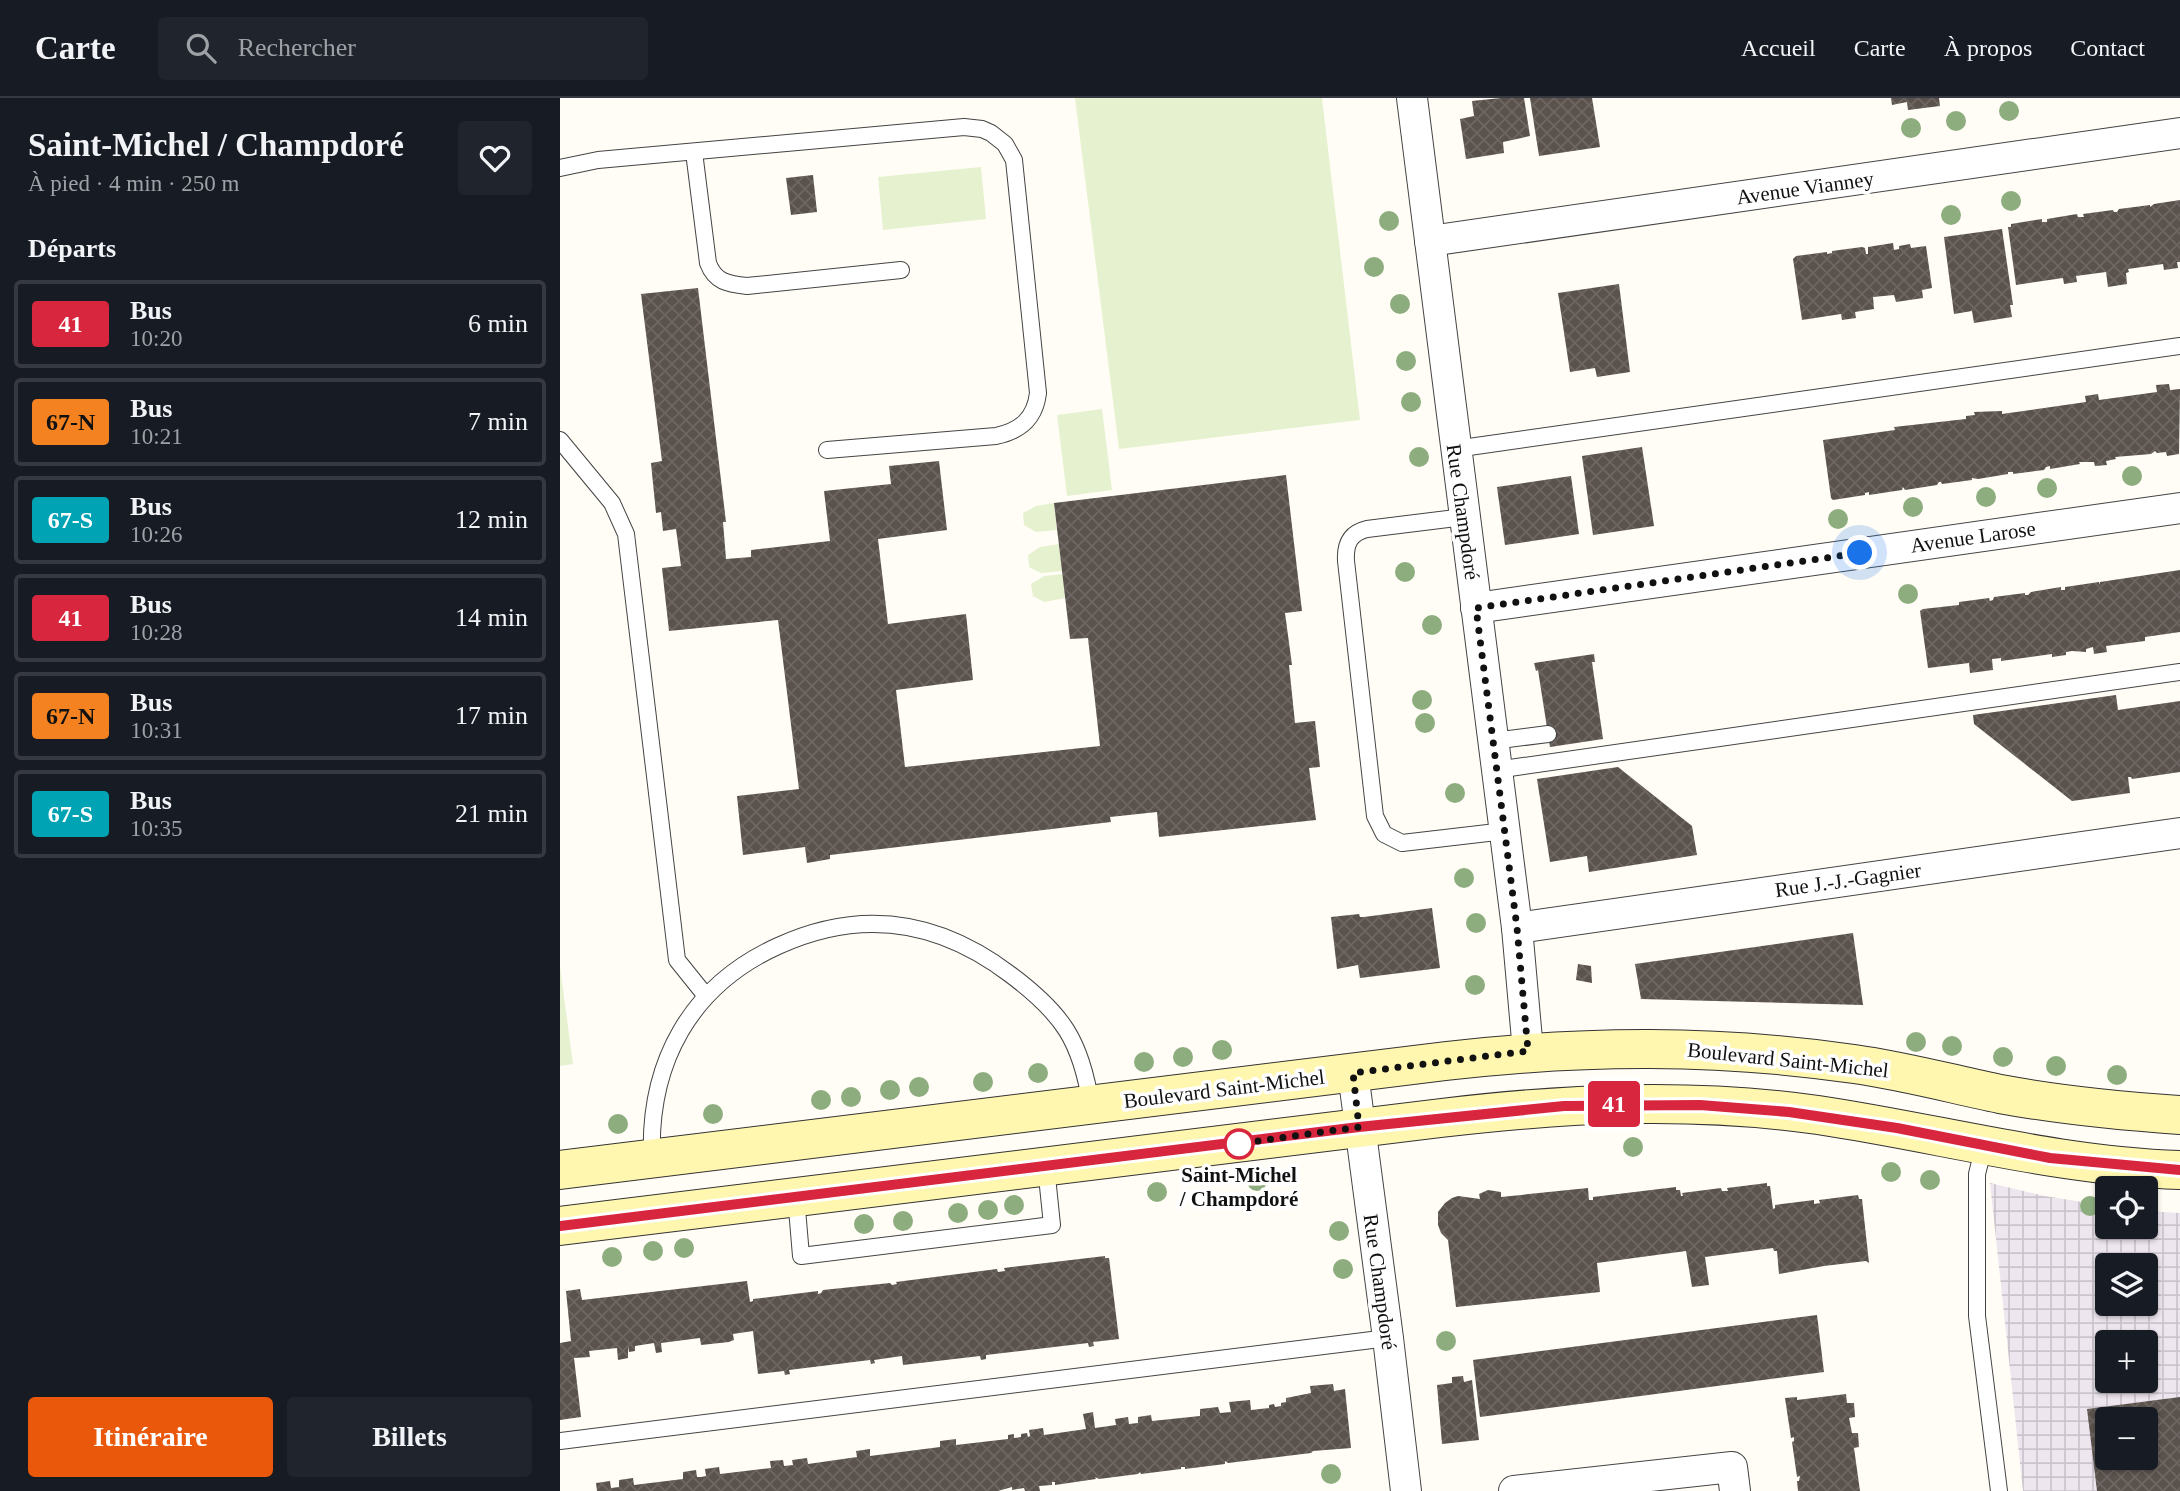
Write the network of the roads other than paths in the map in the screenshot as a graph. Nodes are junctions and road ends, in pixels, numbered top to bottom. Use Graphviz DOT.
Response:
graph roads {
  1 [pos="1412,98"];
  2 [pos="2180,133"];
  3 [pos="694,152"];
  4 [pos="560,168"];
  5 [pos="1430,241"];
  6 [pos="901,270"];
  7 [pos="2180,346"];
  8 [pos="560,440"];
  9 [pos="1455,449"];
  10 [pos="827,450"];
  11 [pos="2180,508"];
  12 [pos="1464,517"];
  13 [pos="1476,608"];
  14 [pos="2180,672"];
  15 [pos="1548,734"];
  16 [pos="1493,741"];
  17 [pos="1496,770"];
  18 [pos="1505,831"];
  19 [pos="2180,833"];
  20 [pos="1517,928"];
  21 [pos="706,996"];
  22 [pos="1528,1051"];
  23 [pos="1353,1073"];
  24 [pos="1091,1105"];
  25 [pos="2180,1115"];
  26 [pos="1359,1127"];
  27 [pos="1984,1146"];
  28 [pos="652,1159"];
  29 [pos="1046,1167"];
  30 [pos="560,1170"];
  31 [pos="2180,1170"];
  32 [pos="796,1197"];
  33 [pos="560,1226"];
  34 [pos="1388,1338"];
  35 [pos="560,1441"];
  36 [pos="1734,1479"];
  37 [pos="1406,1491"];
  38 [pos="1514,1491"];
  39 [pos="1999,1491"];
  1 -- 5 [label="street, Rue Champdoré"];
  2 -- 5 [label="street, Avenue Vianney"];
  3 -- 4 [label="lane"];
  3 -- 6 [label="lane"];
  3 -- 10 [label="lane"];
  5 -- 9 [label="street, Rue Champdoré"];
  7 -- 9 [label="lane"];
  8 -- 21 [label="lane"];
  9 -- 12 [label="street, Rue Champdoré"];
  11 -- 13 [label="street, Avenue Larose"];
  12 -- 13 [label="street, Rue Champdoré"];
  12 -- 18 [label="lane"];
  13 -- 16 [label="street, Rue Champdoré"];
  14 -- 17 [label="lane"];
  15 -- 16 [label="lane"];
  16 -- 17 [label="street, Rue Champdoré"];
  17 -- 18 [label="street, Rue Champdoré"];
  18 -- 20 [label="street, Rue Champdoré"];
  19 -- 20 [label="street, Rue J.-J.-Gagnier"];
  20 -- 22 [label="street, Rue Champdoré"];
  21 -- 24 [label="lane"];
  21 -- 28 [label="lane"];
  22 -- 23 [label="main road, Boulevard Saint-Michel"];
  22 -- 25 [label="main road, Boulevard Saint-Michel"];
  23 -- 24 [label="main road, Boulevard Saint-Michel"];
  23 -- 26 [label="street, Rue Champdoré"];
  24 -- 28 [label="main road, Boulevard Saint-Michel"];
  26 -- 27 [label="main road"];
  26 -- 29 [label="main road"];
  26 -- 34 [label="street, Rue Champdoré"];
  27 -- 31 [label="main road"];
  27 -- 39 [label="lane"];
  28 -- 30 [label="main road, Boulevard Saint-Michel"];
  29 -- 32 [label="main road"];
  29 -- 32 [label="lane"];
  32 -- 33 [label="main road"];
  34 -- 35 [label="lane"];
  34 -- 37 [label="street, Rue Champdoré"];
  36 -- 38 [label="street"];
}
